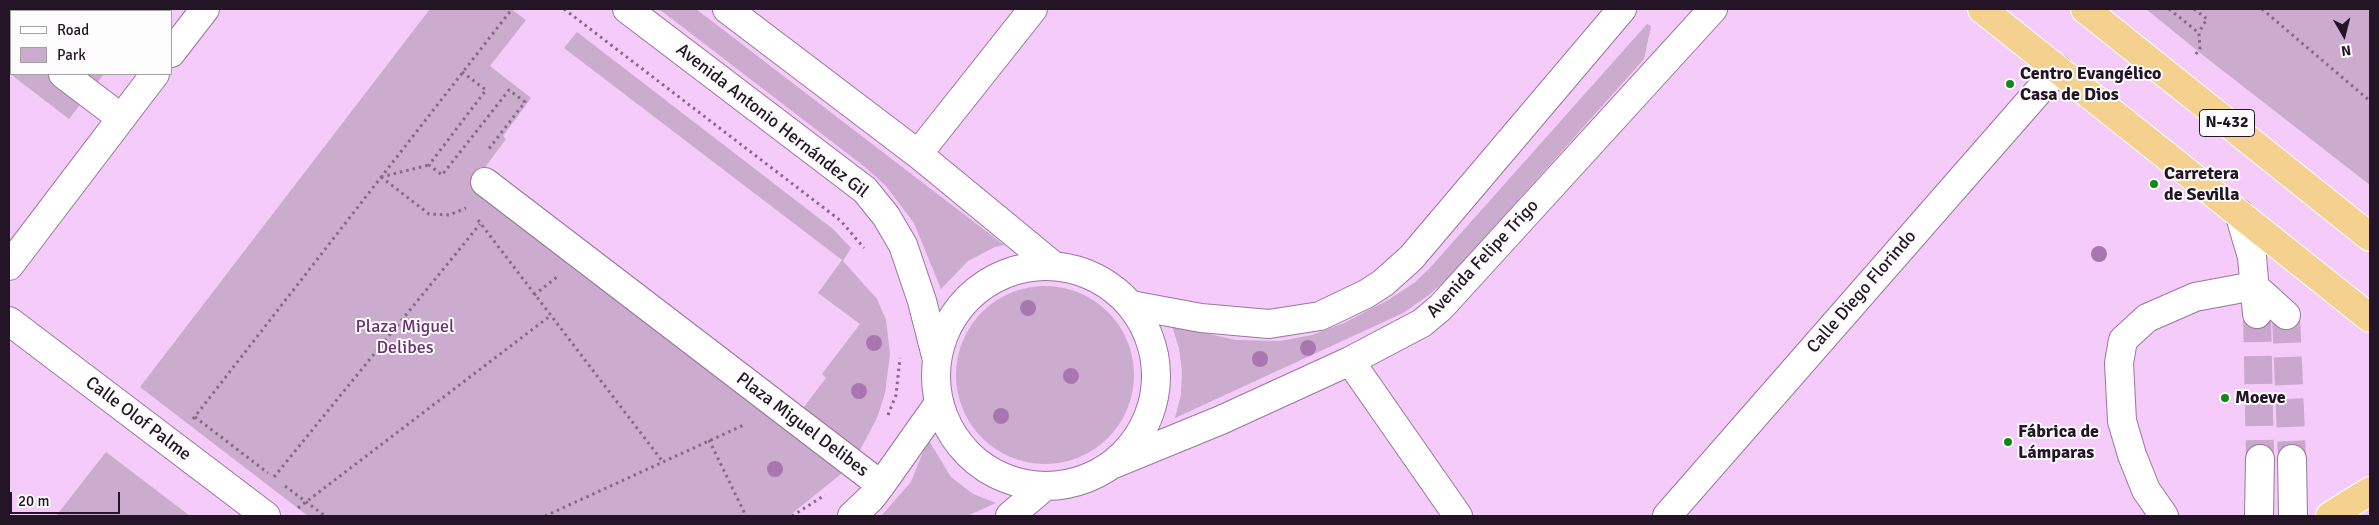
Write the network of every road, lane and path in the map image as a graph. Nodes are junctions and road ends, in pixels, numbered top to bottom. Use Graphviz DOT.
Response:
graph roads {
  1 [pos="205,9"];
  2 [pos="512,9"];
  3 [pos="564,9"];
  4 [pos="627,9"];
  5 [pos="727,9"];
  6 [pos="1033,9"];
  7 [pos="1622,9"];
  8 [pos="1713,9"];
  9 [pos="1982,9"];
  10 [pos="2084,9"];
  11 [pos="2169,9"];
  12 [pos="2194,9"];
  13 [pos="2262,9"];
  14 [pos="2199,32"];
  15 [pos="172,52"];
  16 [pos="2058,69"];
  17 [pos="462,72"];
  18 [pos="64,75"];
  19 [pos="154,75"];
  20 [pos="2176,82"];
  21 [pos="2370,101"];
  22 [pos="121,118"];
  23 [pos="485,154"];
  24 [pos="918,154"];
  25 [pos="429,165"];
  26 [pos="381,177"];
  27 [pos="485,182"];
  28 [pos="465,201"];
  29 [pos="468,207"];
  30 [pos="472,213"];
  31 [pos="2239,213"];
  32 [pos="476,218"];
  33 [pos="480,224"];
  34 [pos="2370,237"];
  35 [pos="903,245"];
  36 [pos="9,266"];
  37 [pos="1054,266"];
  38 [pos="2254,286"];
  39 [pos="1131,305"];
  40 [pos="2256,314"];
  41 [pos="2286,315"];
  42 [pos="550,316"];
  43 [pos="2370,318"];
  44 [pos="9,321"];
  45 [pos="900,354"];
  46 [pos="937,360"];
  47 [pos="1350,361"];
  48 [pos="939,403"];
  49 [pos="782,409"];
  50 [pos="195,417"];
  51 [pos="886,420"];
  52 [pos="709,440"];
  53 [pos="173,445"];
  54 [pos="2260,459"];
  55 [pos="2292,459"];
  56 [pos="663,462"];
  57 [pos="1111,465"];
  58 [pos="274,477"];
  59 [pos="881,485"];
  60 [pos="1045,486"];
  61 [pos="2370,491"];
  62 [pos="306,502"];
  63 [pos="280,514"];
  64 [pos="325,516"];
  65 [pos="545,516"];
  66 [pos="746,516"];
  67 [pos="852,516"];
  68 [pos="1010,516"];
  69 [pos="1458,516"];
  70 [pos="1667,516"];
  71 [pos="2164,516"];
  72 [pos="2259,516"];
  73 [pos="2293,516"];
  74 [pos="2330,516"];
  1 -- 15 [label="street"];
  2 -- 17 [label="path"];
  3 -- 35 [label="path"];
  4 -- 35 [label="street, Avenida Antonio Hernández Gil"];
  5 -- 24 [label="street"];
  6 -- 24 [label="street"];
  7 -- 39 [label="street"];
  8 -- 47 [label="street, Avenida Felipe Trigo"];
  9 -- 16 [label="highway"];
  10 -- 20 [label="highway, N-432"];
  11 -- 14 [label="path"];
  12 -- 14 [label="path"];
  13 -- 21 [label="path"];
  14 -- 20 [label="path"];
  16 -- 31 [label="highway"];
  16 -- 70 [label="street, Calle Diego Florindo"];
  17 -- 25 [label="path"];
  17 -- 26 [label="path"];
  18 -- 22 [label="street"];
  19 -- 22 [label="street"];
  20 -- 34 [label="highway, N-432"];
  22 -- 36 [label="street"];
  23 -- 25 [label="path"];
  24 -- 37 [label="street"];
  25 -- 26 [label="path"];
  26 -- 29 [label="path"];
  26 -- 50 [label="path"];
  27 -- 49 [label="street, Plaza Miguel Delibes"];
  28 -- 29 [label="path"];
  29 -- 30 [label="path"];
  31 -- 38 [label="street"];
  31 -- 43 [label="highway"];
  32 -- 33 [label="path"];
  33 -- 42 [label="path"];
  33 -- 58 [label="path"];
  35 -- 46 [label="street, Avenida Antonio Hernández Gil"];
  37 -- 39 [label="street"];
  37 -- 46 [label="street"];
  38 -- 40 [label="street"];
  38 -- 41 [label="street"];
  38 -- 71 [label="street"];
  39 -- 57 [label="street"];
  42 -- 56 [label="path"];
  42 -- 62 [label="path"];
  44 -- 53 [label="street, Calle Olof Palme"];
  45 -- 51 [label="path"];
  46 -- 48 [label="street"];
  47 -- 57 [label="street, Avenida Felipe Trigo"];
  47 -- 69 [label="street"];
  48 -- 59 [label="street"];
  48 -- 60 [label="street"];
  49 -- 52 [label="path"];
  49 -- 59 [label="street, Plaza Miguel Delibes"];
  50 -- 53 [label="path"];
  50 -- 58 [label="path"];
  52 -- 56 [label="path"];
  52 -- 66 [label="path"];
  53 -- 63 [label="street, Calle Olof Palme"];
  54 -- 72 [label="street"];
  55 -- 73 [label="street"];
  56 -- 65 [label="path"];
  57 -- 60 [label="street"];
  58 -- 62 [label="path"];
  59 -- 67 [label="street"];
  60 -- 68 [label="street"];
  61 -- 74 [label="highway"];
  62 -- 63 [label="path"];
  62 -- 64 [label="path"];
}
